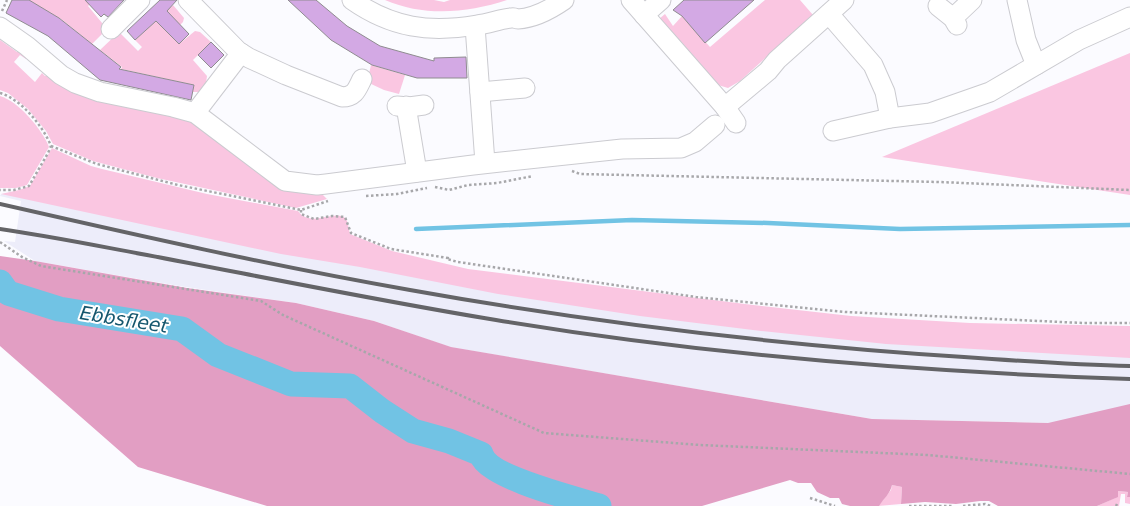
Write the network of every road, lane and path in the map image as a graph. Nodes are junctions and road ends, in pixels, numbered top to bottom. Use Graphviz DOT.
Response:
graph roads {
  1 [pos="7,0"];
  2 [pos="140,0"];
  3 [pos="188,0"];
  4 [pos="352,0"];
  5 [pos="540,0"];
  6 [pos="564,0"];
  7 [pos="631,0"];
  8 [pos="660,0"];
  9 [pos="843,0"];
  10 [pos="972,0"];
  11 [pos="1017,0"];
  12 [pos="938,6"];
  13 [pos="829,14"];
  14 [pos="0,15"];
  15 [pos="644,15"];
  16 [pos="1130,17"];
  17 [pos="511,18"];
  18 [pos="475,26"];
  19 [pos="0,27"];
  20 [pos="111,29"];
  21 [pos="241,53"];
  22 [pos="1036,64"];
  23 [pos="362,79"];
  24 [pos="525,88"];
  25 [pos="480,92"];
  26 [pos="0,93"];
  27 [pos="409,106"];
  28 [pos="725,107"];
  29 [pos="195,113"];
  30 [pos="890,118"];
  31 [pos="736,123"];
  32 [pos="715,125"];
  33 [pos="832,131"];
  34 [pos="51,146"];
  35 [pos="485,163"];
  36 [pos="566,169"];
  37 [pos="417,172"];
  38 [pos="540,175"];
  39 [pos="0,190"];
  40 [pos="1130,190"];
  41 [pos="360,197"];
  42 [pos="333,199"];
  43 [pos="301,210"];
  44 [pos="0,242"];
  45 [pos="1130,323"];
  46 [pos="1130,474"];
  47 [pos="810,498"];
  48 [pos="834,506"];
  49 [pos="909,506"];
  50 [pos="952,506"];
  51 [pos="963,506"];
  52 [pos="991,506"];
  1 -- 14 [label="path"];
  2 -- 20 [label="street"];
  3 -- 21 [label="street"];
  4 -- 18 [label="street"];
  5 -- 17 [label="street"];
  6 -- 17 [label="street"];
  7 -- 15 [label="street"];
  8 -- 15 [label="street"];
  9 -- 13 [label="street"];
  10 -- 12 [label="street"];
  11 -- 22 [label="street"];
  13 -- 28 [label="street"];
  13 -- 30 [label="street"];
  15 -- 28 [label="street"];
  16 -- 22 [label="street"];
  17 -- 18 [label="street"];
  18 -- 25 [label="street"];
  19 -- 29 [label="street"];
  21 -- 23 [label="street"];
  21 -- 29 [label="street"];
  22 -- 30 [label="street"];
  24 -- 25 [label="street"];
  25 -- 35 [label="street"];
  26 -- 34 [label="path"];
  27 -- 37 [label="street"];
  28 -- 31 [label="street"];
  29 -- 37 [label="street"];
  30 -- 33 [label="street"];
  32 -- 35 [label="street"];
  34 -- 39 [label="path"];
  34 -- 43 [label="path"];
  35 -- 37 [label="street"];
  36 -- 40 [label="path"];
  38 -- 41 [label="path"];
  42 -- 43 [label="path"];
  43 -- 45 [label="path"];
  44 -- 46 [label="path"];
  47 -- 48 [label="path"];
  49 -- 50 [label="path"];
  51 -- 52 [label="path"];
}
